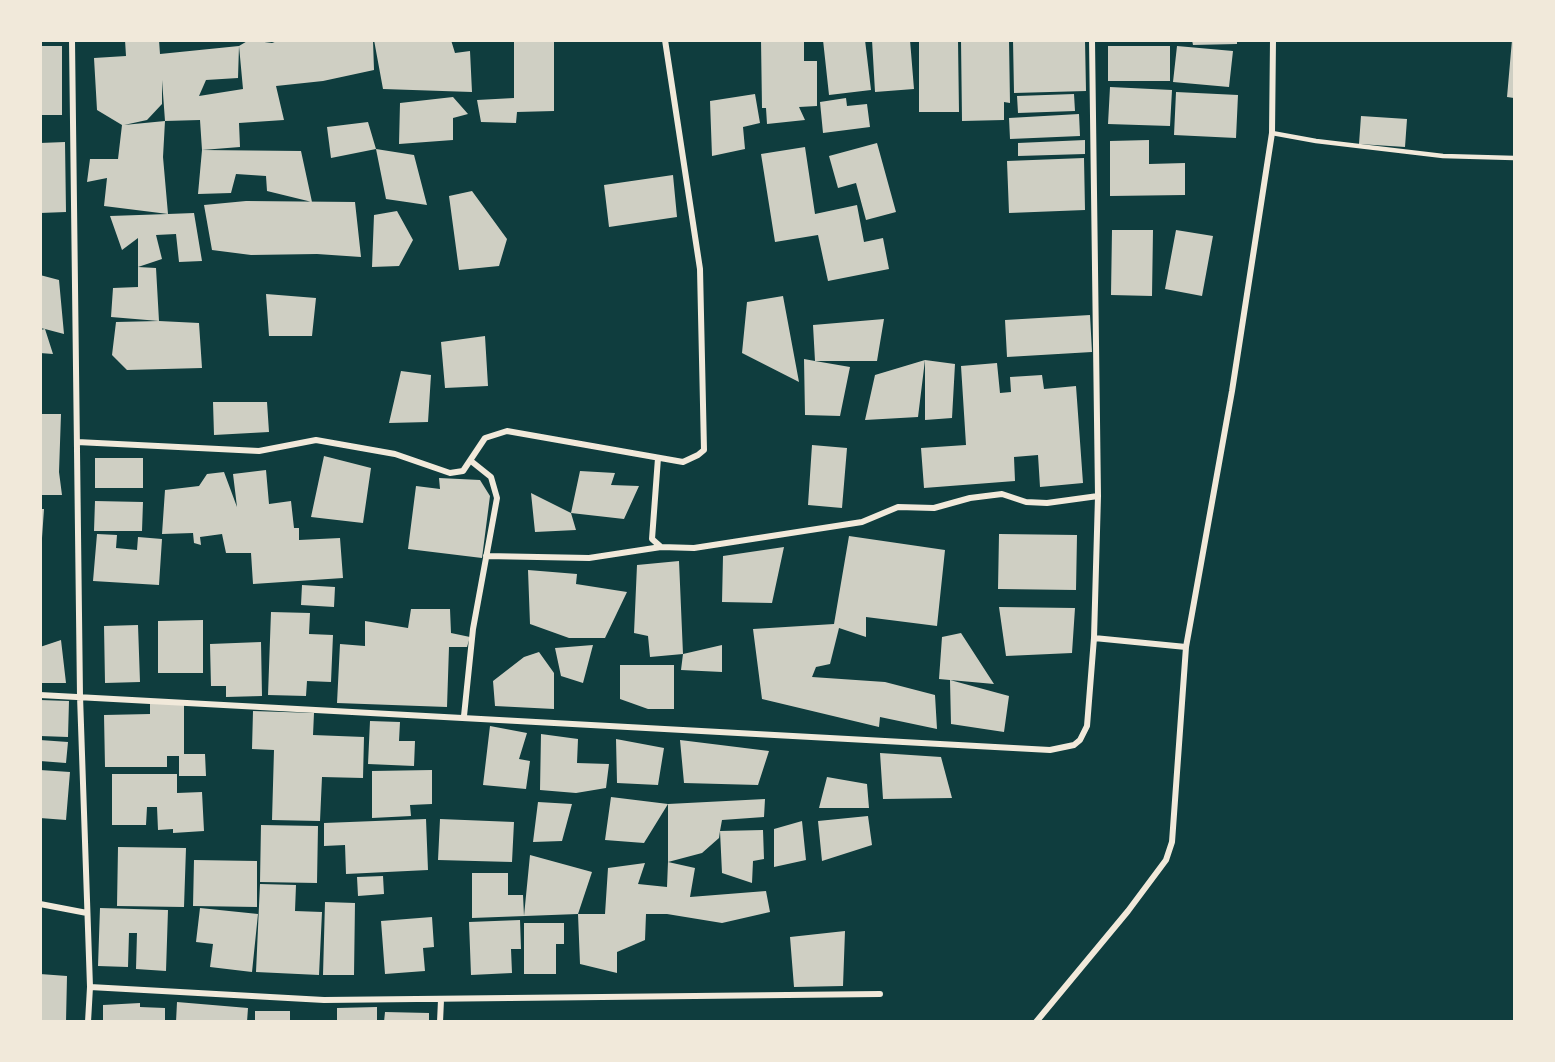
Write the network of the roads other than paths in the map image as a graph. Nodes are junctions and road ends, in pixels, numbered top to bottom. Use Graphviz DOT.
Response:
graph roads {
  1 [pos="72,40"];
  2 [pos="665,40"];
  3 [pos="1092,40"];
  4 [pos="1273,40"];
  5 [pos="1272,133"];
  6 [pos="1515,158"];
  7 [pos="77,441"];
  8 [pos="658,458"];
  9 [pos="471,461"];
  10 [pos="1098,496"];
  11 [pos="660,547"];
  12 [pos="486,556"];
  13 [pos="1094,638"];
  14 [pos="1186,647"];
  15 [pos="40,695"];
  16 [pos="80,696"];
  17 [pos="464,716"];
  18 [pos="40,904"];
  19 [pos="87,913"];
  20 [pos="90,987"];
  21 [pos="880,994"];
  22 [pos="441,1000"];
  23 [pos="88,1022"];
  24 [pos="440,1022"];
  25 [pos="1036,1022"];
  1 -- 7 [label="street"];
  2 -- 8 [label="street"];
  3 -- 10 [label="street"];
  4 -- 5 [label="street"];
  5 -- 6 [label="lane"];
  5 -- 14 [label="street"];
  7 -- 9 [label="street"];
  7 -- 16 [label="street"];
  8 -- 9 [label="street"];
  8 -- 11 [label="street"];
  9 -- 12 [label="street"];
  10 -- 11 [label="street"];
  10 -- 13 [label="street"];
  11 -- 12 [label="street"];
  12 -- 17 [label="street"];
  13 -- 14 [label="street"];
  13 -- 17 [label="street"];
  14 -- 25 [label="street"];
  15 -- 16 [label="street"];
  16 -- 17 [label="street"];
  16 -- 19 [label="street"];
  18 -- 19 [label="street"];
  19 -- 20 [label="street"];
  20 -- 22 [label="street"];
  20 -- 23 [label="street"];
  21 -- 22 [label="street"];
  22 -- 24 [label="street"];
}
